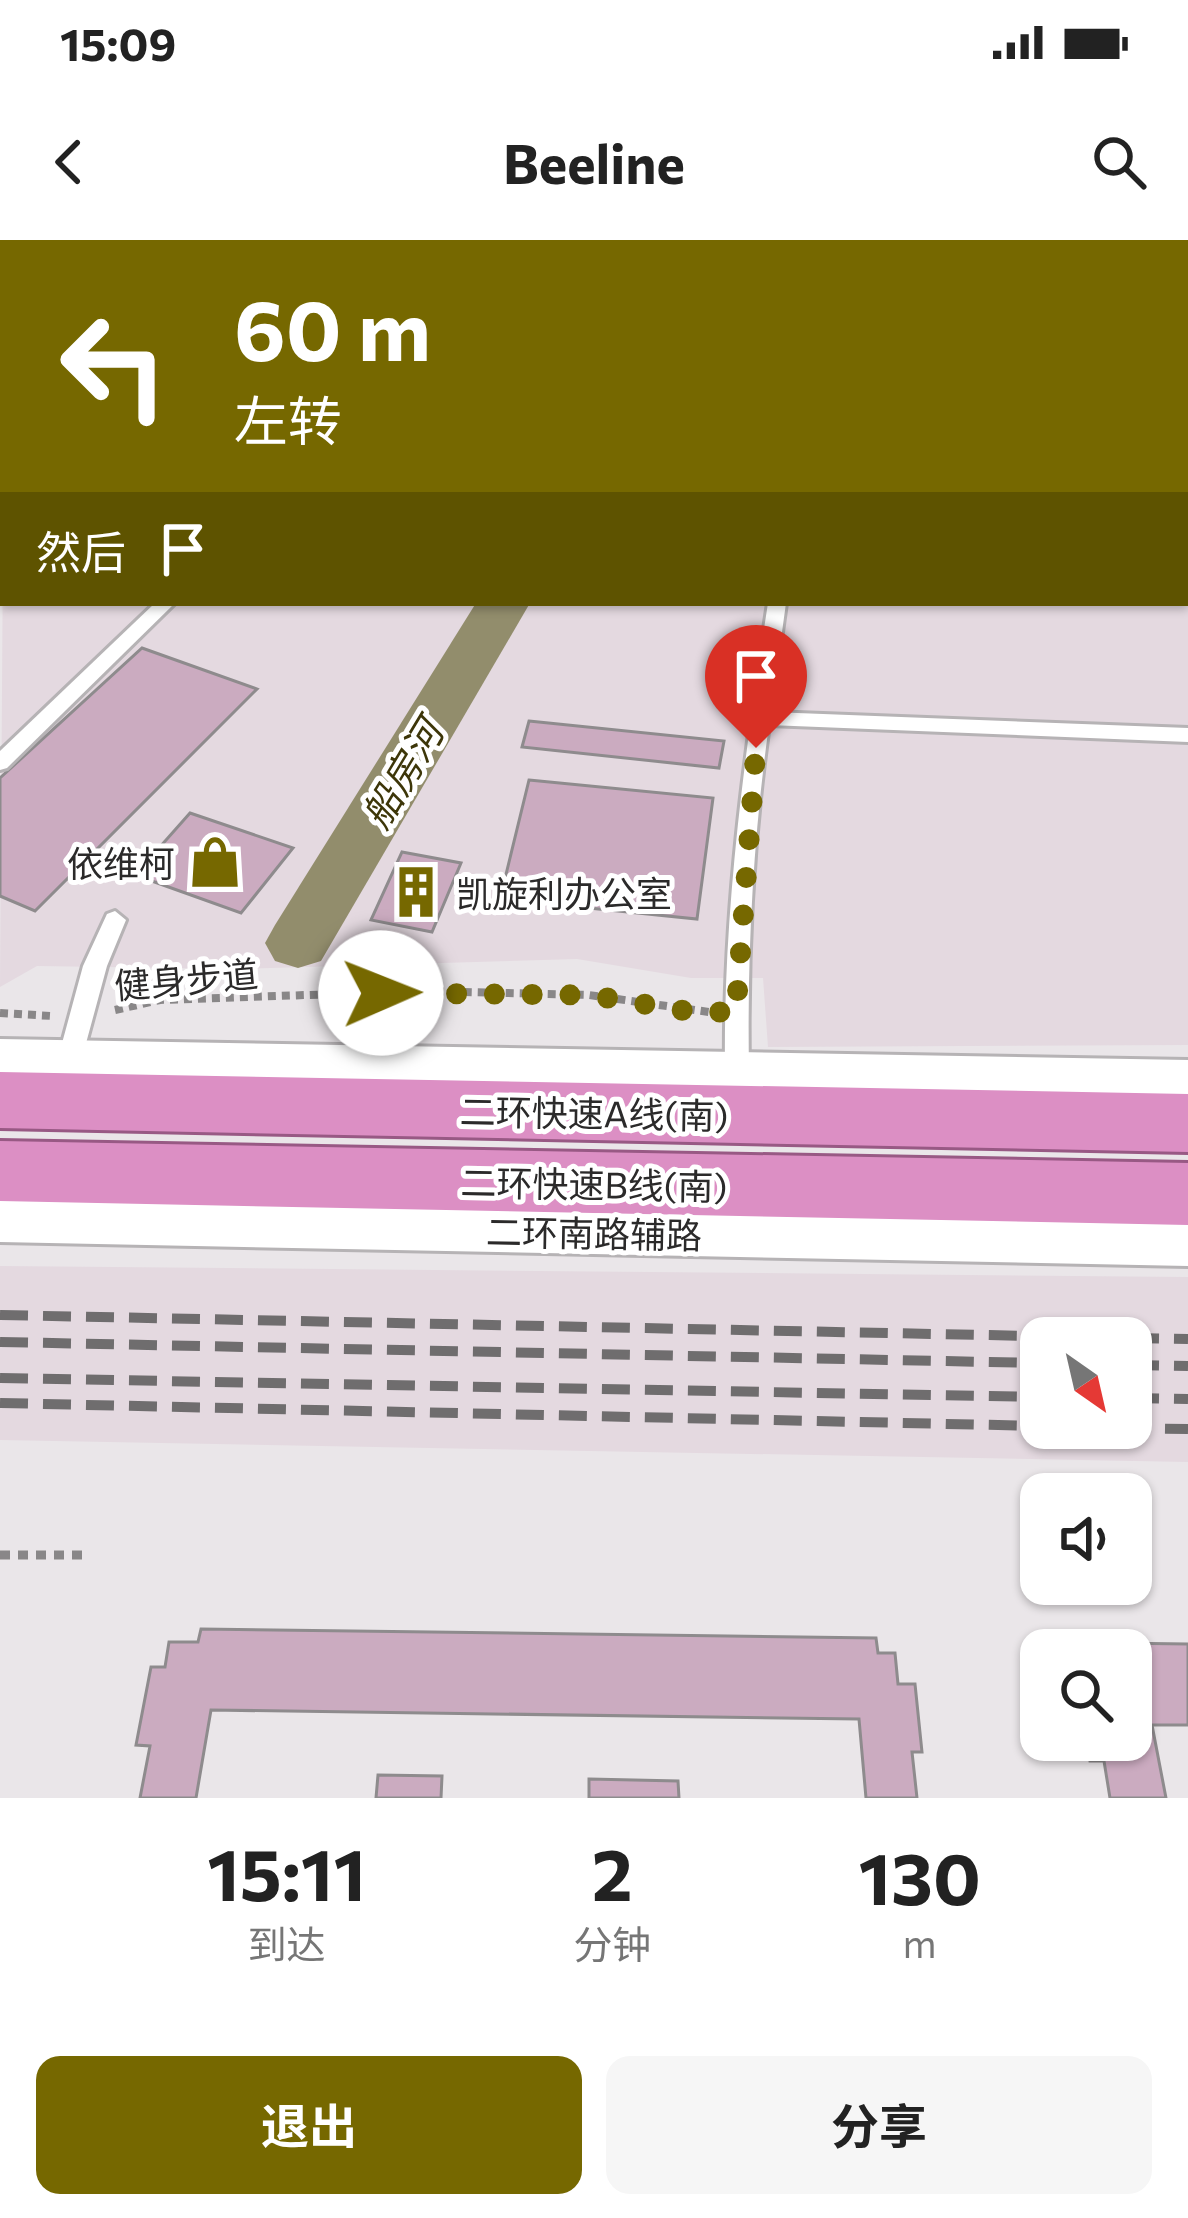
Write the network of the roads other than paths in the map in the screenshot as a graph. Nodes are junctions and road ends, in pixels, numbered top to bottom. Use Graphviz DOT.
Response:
graph roads {
  1 [pos="163,606"];
  2 [pos="777,606"];
  3 [pos="760,718"];
  4 [pos="1188,735"];
  5 [pos="0,763"];
  6 [pos="115,920"];
  7 [pos="76,1037"];
  8 [pos="0,1057"];
  9 [pos="737,1070"];
  10 [pos="1188,1079"];
  11 [pos="0,1100"];
  12 [pos="1188,1123"];
  13 [pos="0,1171"];
  14 [pos="853,1188"];
  15 [pos="1188,1194"];
  16 [pos="0,1207"];
  17 [pos="0,1220"];
  18 [pos="1188,1244"];
  1 -- 5 [label="lane"];
  2 -- 3 [label="lane"];
  3 -- 4 [label="lane"];
  3 -- 9 [label="lane"];
  6 -- 7 [label="lane"];
  7 -- 8 [label="street"];
  7 -- 9 [label="street"];
  9 -- 10 [label="street"];
  11 -- 12 [label="highway, 二环快速A线(南)"];
  13 -- 14 [label="highway, 二环快速B线(南)"];
  14 -- 15 [label="highway, 二环快速B线(南)"];
  14 -- 16 [label="highway"];
  17 -- 18 [label="street, 二环南路辅路"];
}
